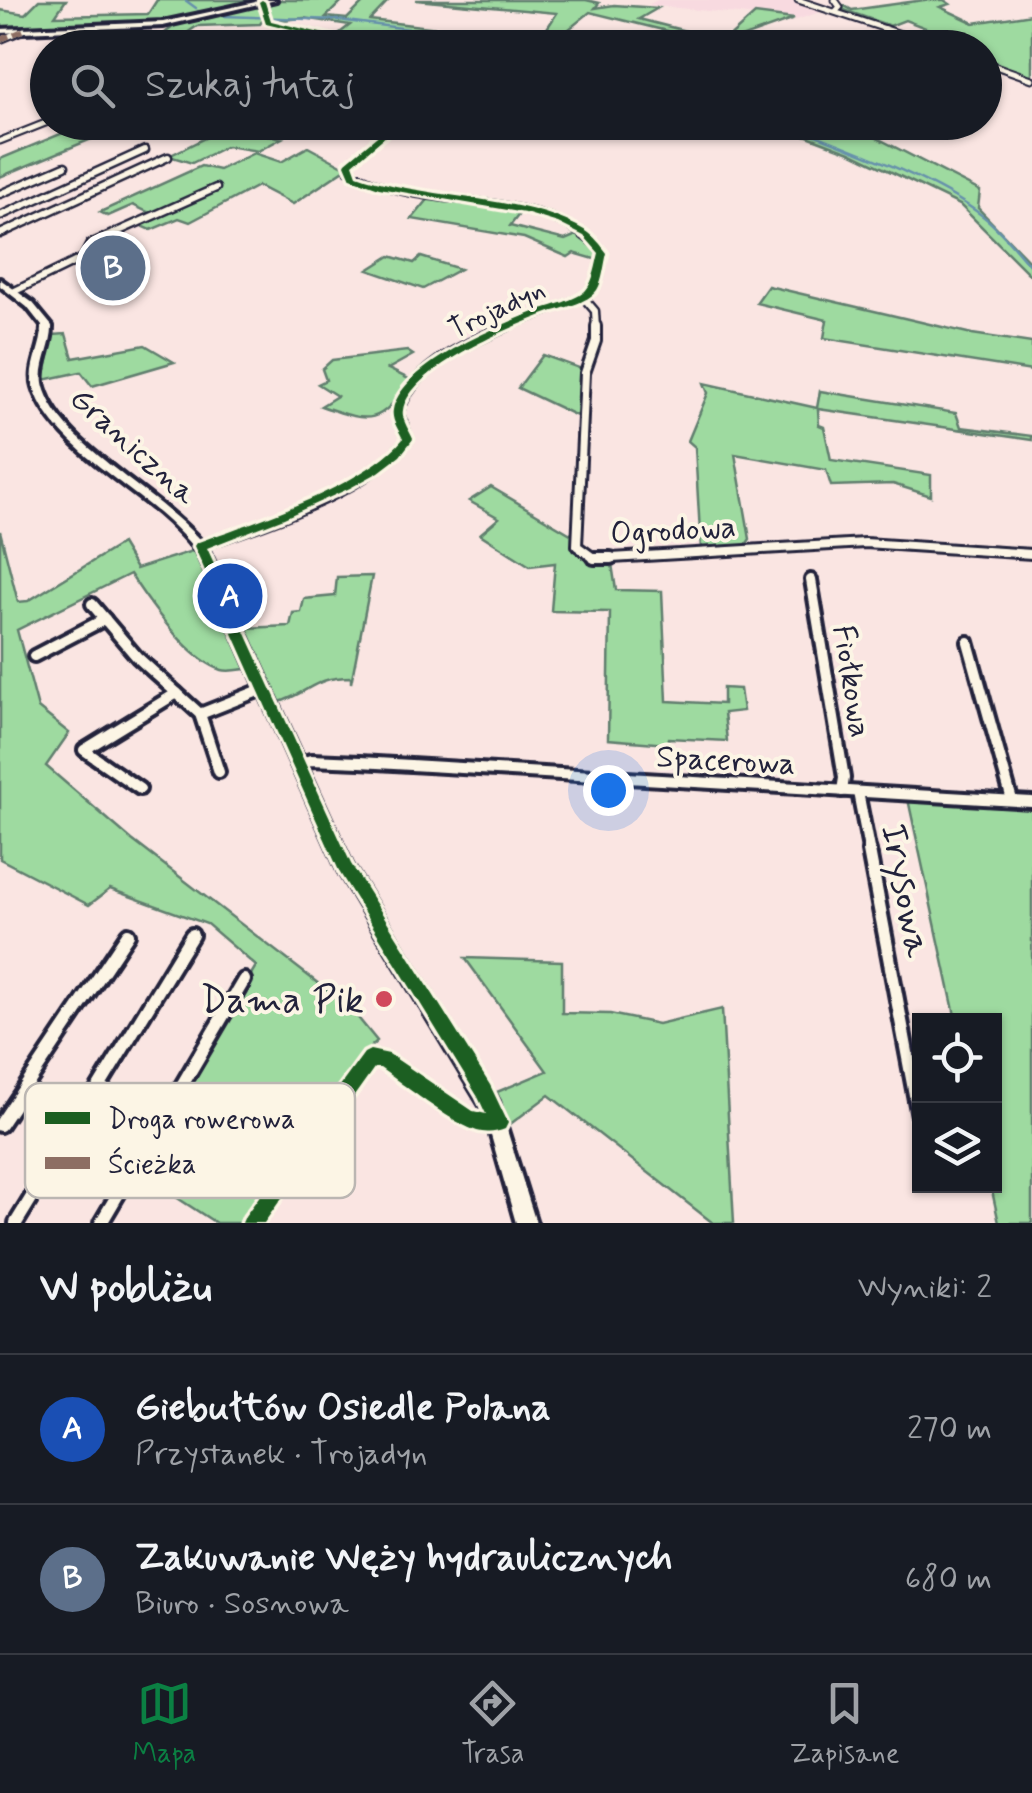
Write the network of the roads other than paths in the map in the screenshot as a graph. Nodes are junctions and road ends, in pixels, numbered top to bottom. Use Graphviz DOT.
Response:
graph roads {
  1 [pos="273,0"];
  2 [pos="798,0"];
  3 [pos="834,0"];
  4 [pos="836,11"];
  5 [pos="0,30"];
  6 [pos="24,30"];
  7 [pos="890,30"];
  8 [pos="0,40"];
  9 [pos="1002,68"];
  10 [pos="1032,79"];
  11 [pos="30,129"];
  12 [pos="0,140"];
  13 [pos="146,150"];
  14 [pos="168,158"];
  15 [pos="65,166"];
  16 [pos="349,171"];
  17 [pos="216,188"];
  18 [pos="0,194"];
  19 [pos="0,216"];
  20 [pos="0,234"];
  21 [pos="0,282"];
  22 [pos="14,291"];
  23 [pos="582,298"];
  24 [pos="200,546"];
  25 [pos="1032,554"];
  26 [pos="810,580"];
  27 [pos="92,604"];
  28 [pos="105,618"];
  29 [pos="968,642"];
  30 [pos="34,656"];
  31 [pos="263,690"];
  32 [pos="178,693"];
  33 [pos="200,714"];
  34 [pos="297,764"];
  35 [pos="219,772"];
  36 [pos="140,788"];
  37 [pos="842,791"];
  38 [pos="858,792"];
  39 [pos="1012,800"];
  40 [pos="1032,802"];
  41 [pos="128,934"];
  42 [pos="192,935"];
  43 [pos="244,980"];
  44 [pos="28,1083"];
  45 [pos="102,1083"];
  46 [pos="183,1083"];
  47 [pos="353,1083"];
  48 [pos="25,1088"];
  49 [pos="917,1103"];
  50 [pos="498,1123"];
  51 [pos="0,1125"];
  52 [pos="31,1198"];
  53 [pos="116,1198"];
  54 [pos="270,1198"];
  55 [pos="16,1223"];
  56 [pos="101,1223"];
  57 [pos="252,1223"];
  58 [pos="526,1223"];
  1 -- 6 [label="street"];
  2 -- 4 [label="street"];
  3 -- 4 [label="street"];
  4 -- 7 [label="street"];
  5 -- 6 [label="street"];
  6 -- 8 [label="street"];
  9 -- 10 [label="street"];
  11 -- 12 [label="street"];
  13 -- 19 [label="street"];
  14 -- 20 [label="street"];
  15 -- 18 [label="street"];
  16 -- 23 [label="street, Trojadyn"];
  17 -- 22 [label="street"];
  21 -- 22 [label="street, Graniczna"];
  22 -- 24 [label="street, Graniczna"];
  23 -- 24 [label="street, Trojadyn"];
  23 -- 25 [label="street, Ogrodowa"];
  24 -- 31 [label="street"];
  26 -- 37 [label="street, Fiołkowa"];
  27 -- 28 [label="street"];
  28 -- 30 [label="street"];
  28 -- 32 [label="street"];
  29 -- 39 [label="street"];
  31 -- 33 [label="street"];
  31 -- 34 [label="street"];
  32 -- 33 [label="street"];
  32 -- 36 [label="street"];
  33 -- 35 [label="street"];
  34 -- 37 [label="street, Spacerowa"];
  34 -- 50 [label="street"];
  37 -- 38 [label="street, Spacerowa"];
  38 -- 39 [label="street, Spacerowa"];
  38 -- 49 [label="street, Irysowa"];
  39 -- 40 [label="street, Spacerowa"];
  41 -- 44 [label="street"];
  42 -- 45 [label="street"];
  43 -- 46 [label="street"];
  47 -- 50 [label="street"];
  48 -- 51 [label="street"];
  50 -- 58 [label="street"];
  52 -- 55 [label="street"];
  53 -- 56 [label="street"];
  54 -- 57 [label="street"];
}
